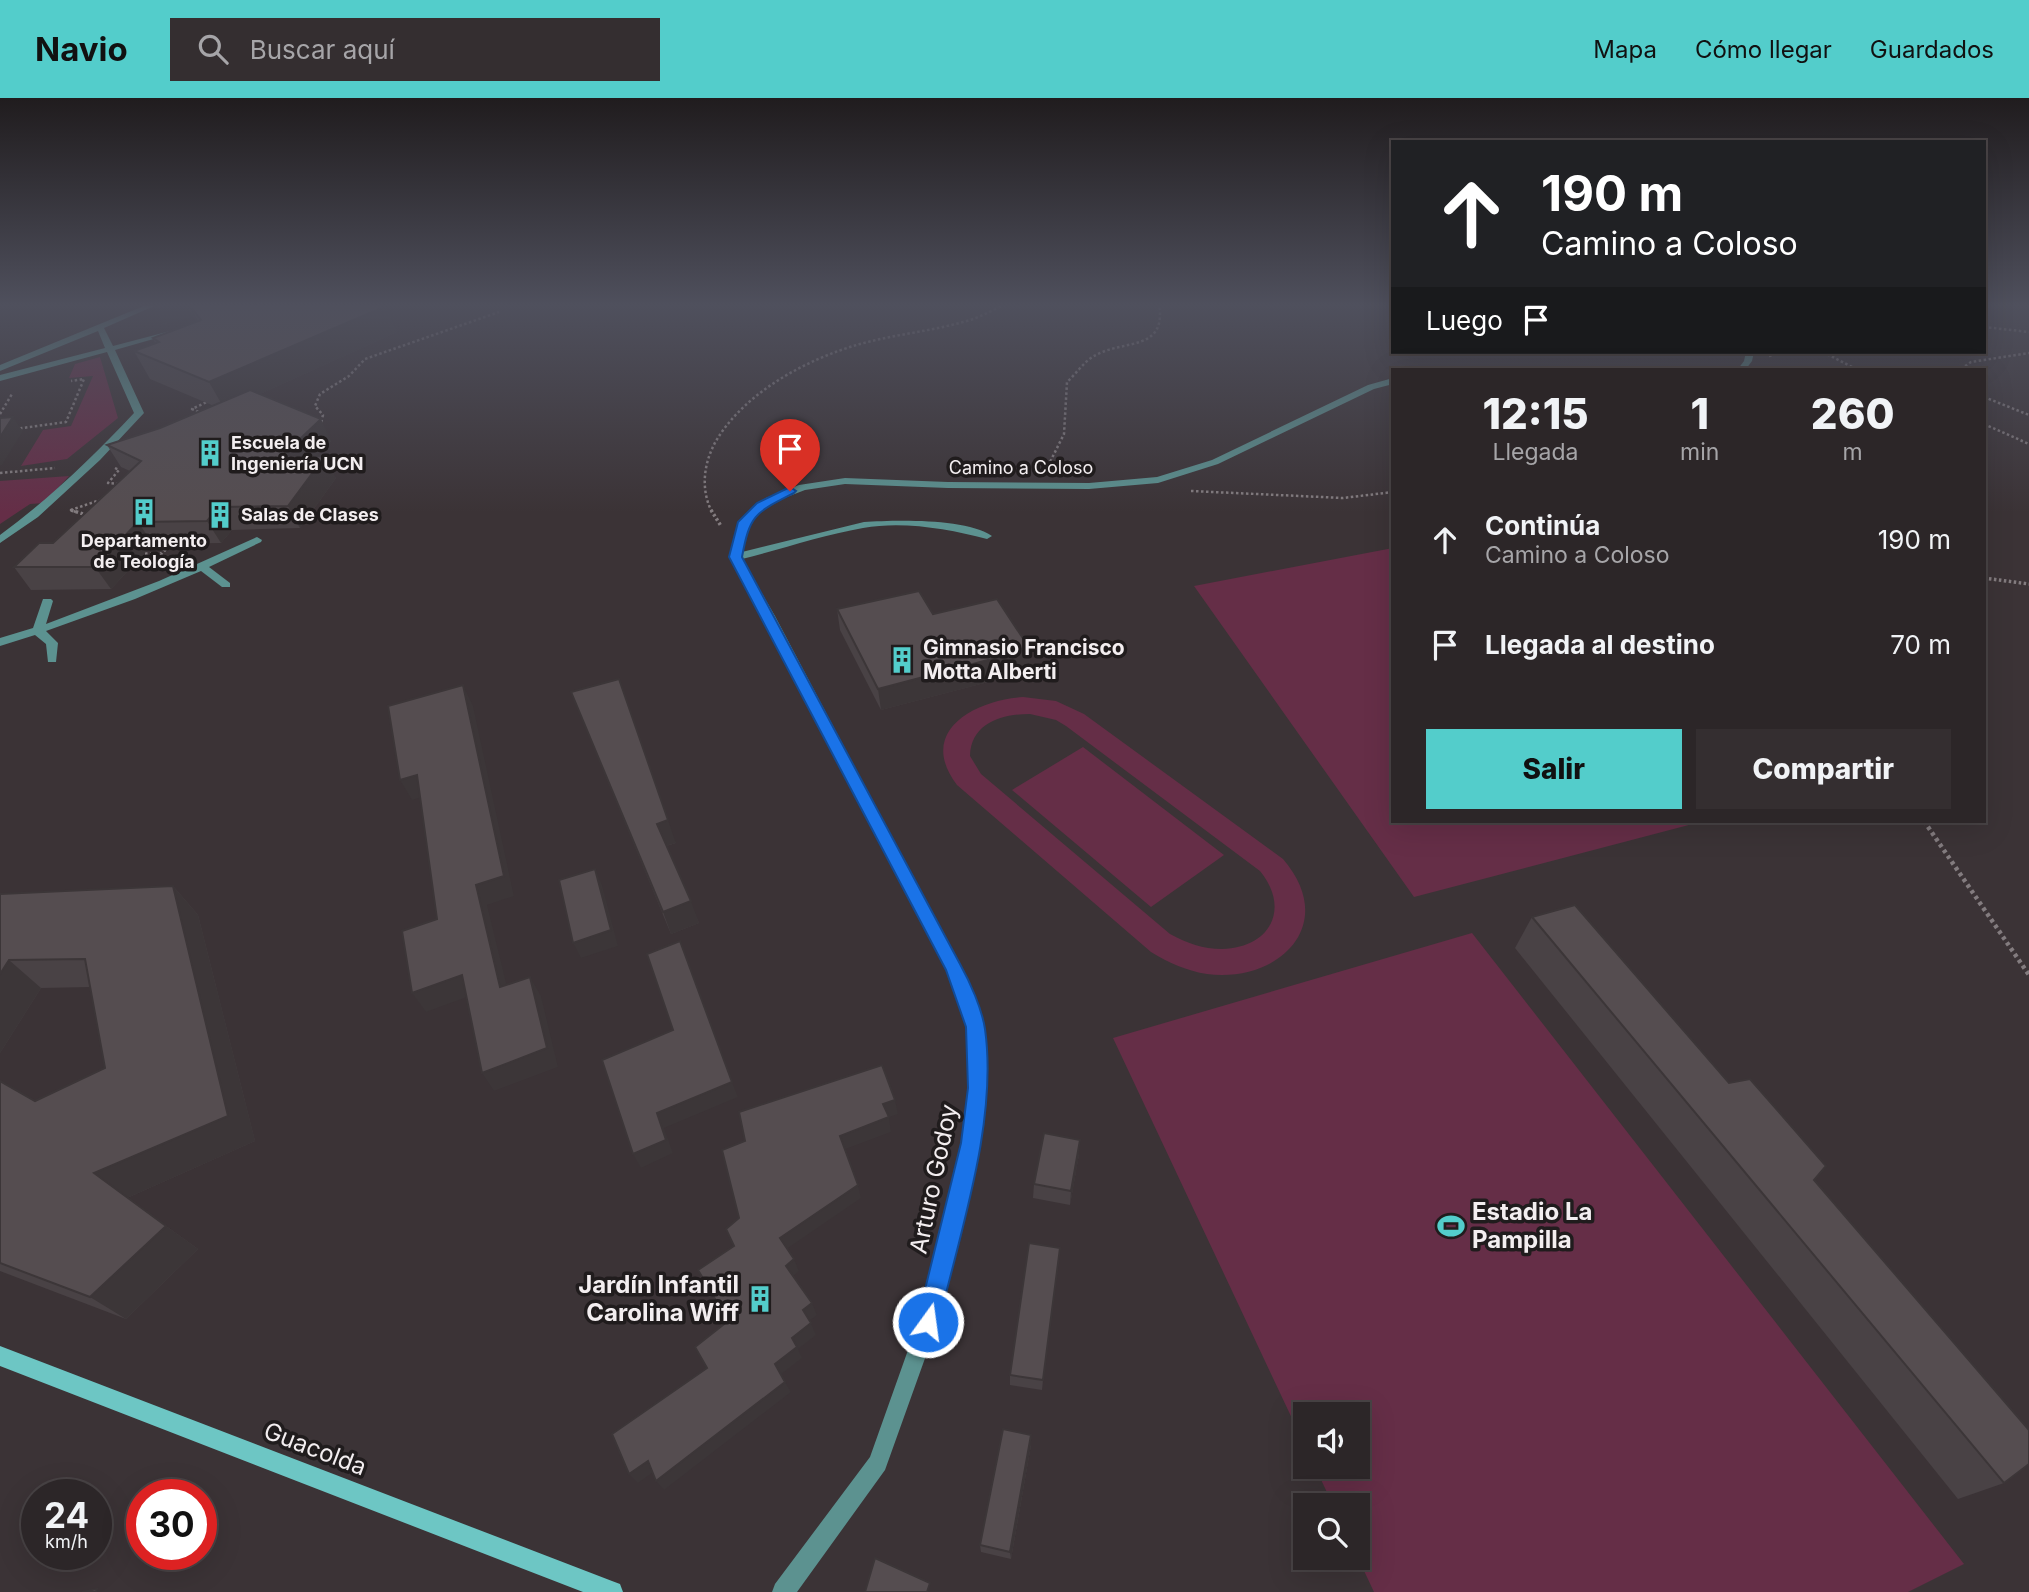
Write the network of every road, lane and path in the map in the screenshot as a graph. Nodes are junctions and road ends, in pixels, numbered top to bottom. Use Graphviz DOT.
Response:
graph roads {
  1 [pos="20,373"];
  2 [pos="65,373"];
  3 [pos="120,373"];
  4 [pos="352,373"];
  5 [pos="797,373"];
  6 [pos="1077,373"];
  7 [pos="0,378"];
  8 [pos="1391,381"];
  9 [pos="1986,398"];
  10 [pos="214,399"];
  11 [pos="2029,415"];
  12 [pos="213,418"];
  13 [pos="1986,425"];
  14 [pos="13,429"];
  15 [pos="312,433"];
  16 [pos="2029,444"];
  17 [pos="62,467"];
  18 [pos="111,467"];
  19 [pos="319,470"];
  20 [pos="344,470"];
  21 [pos="0,473"];
  22 [pos="1158,480"];
  23 [pos="132,482"];
  24 [pos="1038,486"];
  25 [pos="1391,492"];
  26 [pos="102,499"];
  27 [pos="84,514"];
  28 [pos="34,515"];
  29 [pos="95,518"];
  30 [pos="46,519"];
  31 [pos="75,524"];
  32 [pos="178,535"];
  33 [pos="987,536"];
  34 [pos="0,540"];
  35 [pos="257,540"];
  36 [pos="147,546"];
  37 [pos="735,554"];
  38 [pos="203,567"];
  39 [pos="1986,578"];
  40 [pos="2029,584"];
  41 [pos="226,585"];
  42 [pos="47,601"];
  43 [pos="38,631"];
  44 [pos="0,642"];
  45 [pos="52,659"];
  46 [pos="1925,823"];
  47 [pos="2029,975"];
  48 [pos="0,1356"];
  49 [pos="612,1592"];
  50 [pos="783,1592"];
  1 -- 7 [label="street"];
  2 -- 14 [label="path"];
  3 -- 28 [label="street"];
  4 -- 15 [label="path"];
  5 -- 37 [label="path"];
  6 -- 24 [label="path"];
  8 -- 22 [label="street, Camino a Coloso"];
  9 -- 11 [label="path"];
  10 -- 12 [label="path"];
  13 -- 16 [label="path"];
  17 -- 21 [label="path"];
  18 -- 23 [label="path"];
  19 -- 20 [label="path"];
  22 -- 24 [label="street, Camino a Coloso"];
  22 -- 25 [label="path"];
  24 -- 37 [label="street, Camino a Coloso"];
  26 -- 27 [label="path"];
  27 -- 29 [label="path"];
  27 -- 31 [label="path"];
  28 -- 30 [label="street"];
  28 -- 34 [label="street"];
  32 -- 36 [label="path"];
  33 -- 37 [label="street"];
  35 -- 38 [label="street"];
  37 -- 50 [label="street, Arturo Godoy"];
  38 -- 41 [label="street"];
  38 -- 43 [label="street"];
  39 -- 40 [label="path"];
  42 -- 43 [label="street"];
  43 -- 44 [label="street"];
  43 -- 45 [label="street"];
  46 -- 47 [label="path"];
  48 -- 49 [label="street, Guacolda"];
}
